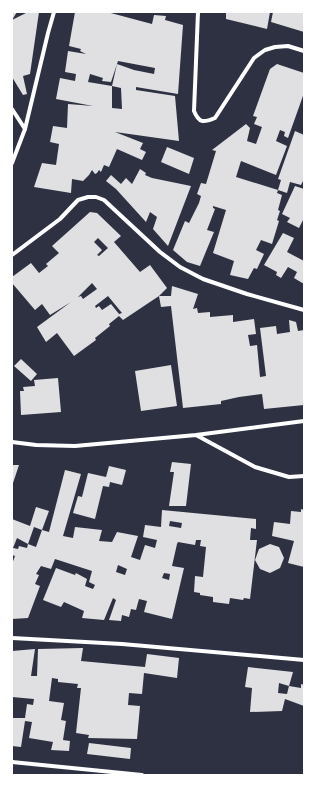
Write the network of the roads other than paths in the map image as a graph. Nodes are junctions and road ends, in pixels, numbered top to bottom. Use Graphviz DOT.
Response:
graph roads {
  1 [pos="54,12"];
  2 [pos="198,12"];
  3 [pos="304,51"];
  4 [pos="12,109"];
  5 [pos="25,128"];
  6 [pos="12,163"];
  7 [pos="12,255"];
  8 [pos="304,310"];
  9 [pos="304,421"];
  10 [pos="196,435"];
  11 [pos="12,442"];
  12 [pos="304,476"];
  13 [pos="12,638"];
  14 [pos="304,660"];
  15 [pos="12,762"];
  16 [pos="142,775"];
  1 -- 5 [label="street"];
  2 -- 3 [label="street"];
  4 -- 5 [label="street"];
  5 -- 6 [label="street"];
  7 -- 8 [label="street"];
  9 -- 10 [label="street"];
  10 -- 11 [label="street"];
  10 -- 12 [label="street"];
  13 -- 14 [label="street"];
  15 -- 16 [label="street"];
}
